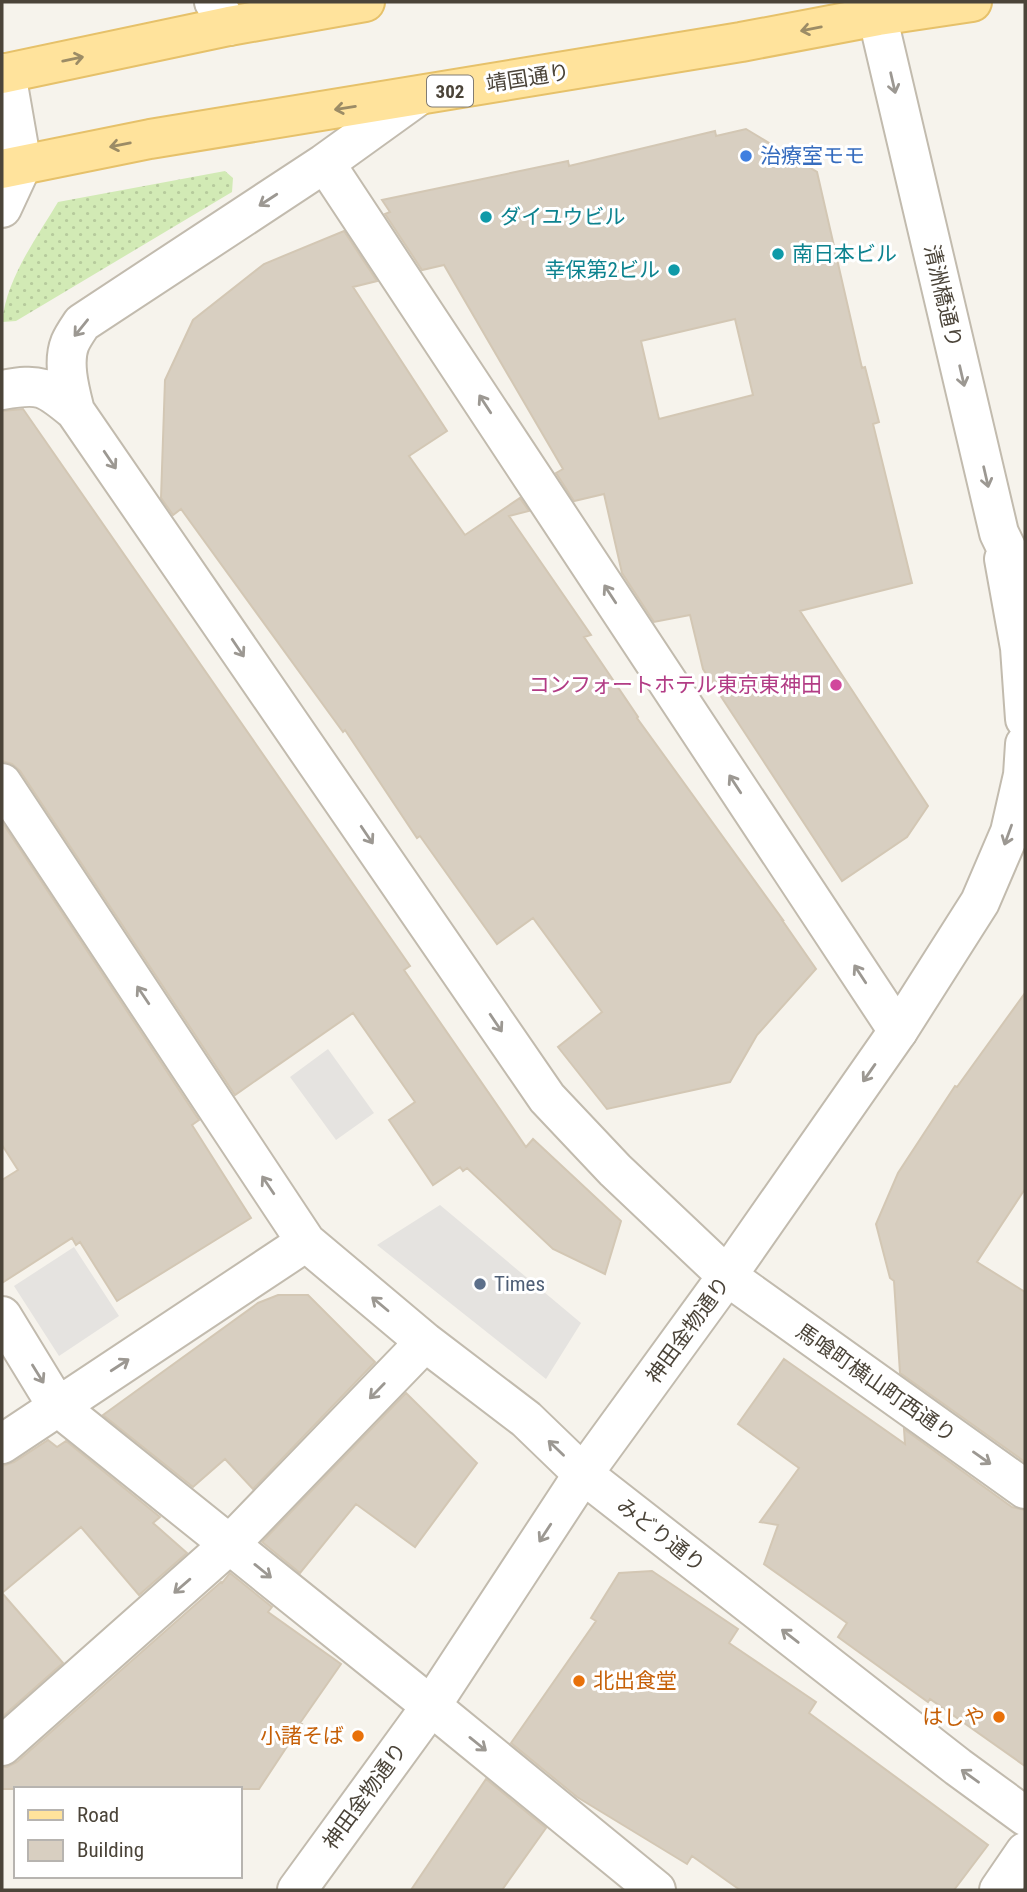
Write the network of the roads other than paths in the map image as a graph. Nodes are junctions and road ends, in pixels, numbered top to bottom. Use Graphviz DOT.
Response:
graph roads {
  1 [pos="365,2"];
  2 [pos="972,2"];
  3 [pos="876,9"];
  4 [pos="222,14"];
  5 [pos="4,74"];
  6 [pos="418,96"];
  7 [pos="325,163"];
  8 [pos="12,167"];
  9 [pos="2,208"];
  10 [pos="2,390"];
  11 [pos="75,411"];
  12 [pos="999,533"];
  13 [pos="1025,587"];
  14 [pos="1025,719"];
  15 [pos="1025,744"];
  16 [pos="2,783"];
  17 [pos="898,1031"];
  18 [pos="306,1242"];
  19 [pos="727,1276"];
  20 [pos="2,1316"];
  21 [pos="425,1342"];
  22 [pos="57,1406"];
  23 [pos="2,1444"];
  24 [pos="583,1474"];
  25 [pos="1025,1489"];
  26 [pos="230,1544"];
  27 [pos="431,1706"];
  28 [pos="2,1746"];
  29 [pos="1025,1816"];
  30 [pos="1025,1852"];
  31 [pos="297,1890"];
  32 [pos="656,1890"];
  33 [pos="999,1890"];
  1 -- 4 [label="main road"];
  2 -- 3 [label="main road, 靖国通り / 302"];
  3 -- 6 [label="main road, 靖国通り / 302, one-way"];
  3 -- 12 [label="street, 清洲橋通り, one-way"];
  5 -- 4 [label="main road, one-way"];
  5 -- 8 [label="street"];
  6 -- 7 [label="street"];
  6 -- 8 [label="main road, 靖国通り / 302, one-way"];
  7 -- 11 [label="street, one-way"];
  17 -- 7 [label="street, one-way"];
  8 -- 9 [label="street"];
  10 -- 11 [label="street"];
  11 -- 19 [label="street, 馬喰町横山町西通り, one-way"];
  12 -- 13 [label="street, 清洲橋通り"];
  12 -- 14 [label="street"];
  15 -- 17 [label="street, 神田金物通り, one-way"];
  18 -- 16 [label="street, みどり通り, one-way"];
  17 -- 19 [label="street, 神田金物通り, one-way"];
  21 -- 18 [label="street, みどり通り, one-way"];
  22 -- 18 [label="street, one-way"];
  19 -- 24 [label="street, 神田金物通り"];
  19 -- 25 [label="street, 馬喰町横山町西通り, one-way"];
  20 -- 22 [label="street, one-way"];
  24 -- 21 [label="street, みどり通り, one-way"];
  21 -- 26 [label="street, one-way"];
  22 -- 23 [label="street"];
  22 -- 26 [label="street"];
  24 -- 27 [label="street, 神田金物通り, one-way"];
  29 -- 24 [label="street, みどり通り, one-way"];
  26 -- 27 [label="street, one-way"];
  26 -- 28 [label="street, one-way"];
  27 -- 31 [label="street, 神田金物通り"];
  27 -- 32 [label="street, one-way"];
  30 -- 33 [label="street"];
}
